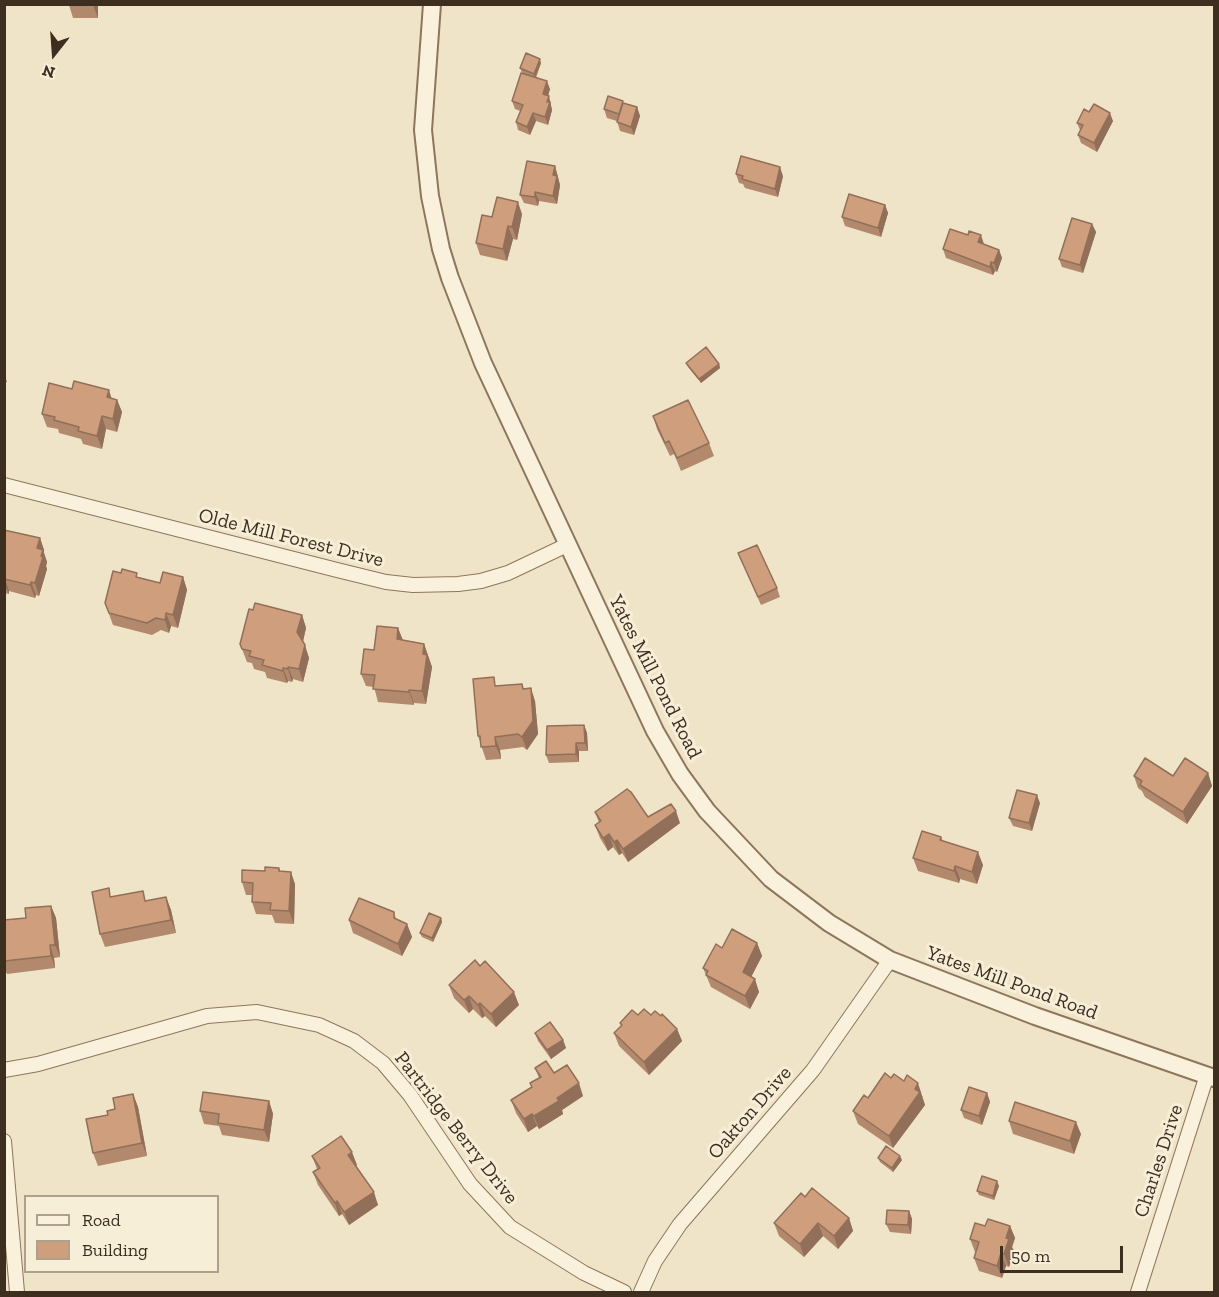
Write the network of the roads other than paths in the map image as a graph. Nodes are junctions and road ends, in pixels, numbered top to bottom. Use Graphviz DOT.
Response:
graph roads {
  1 [pos="432,4"];
  2 [pos="4,485"];
  3 [pos="567,545"];
  4 [pos="890,960"];
  5 [pos="4,1070"];
  6 [pos="1211,1076"];
  7 [pos="4,1141"];
  8 [pos="17,1293"];
  9 [pos="624,1293"];
  10 [pos="640,1293"];
  11 [pos="1138,1293"];
  1 -- 3 [label="street, Yates Mill Pond Road"];
  2 -- 3 [label="street, Olde Mill Forest Drive"];
  3 -- 4 [label="street, Yates Mill Pond Road"];
  4 -- 6 [label="street, Yates Mill Pond Road"];
  4 -- 10 [label="street, Oakton Drive"];
  5 -- 9 [label="street, Partridge Berry Drive"];
  6 -- 11 [label="street, Charles Drive"];
  7 -- 8 [label="street"];
}
